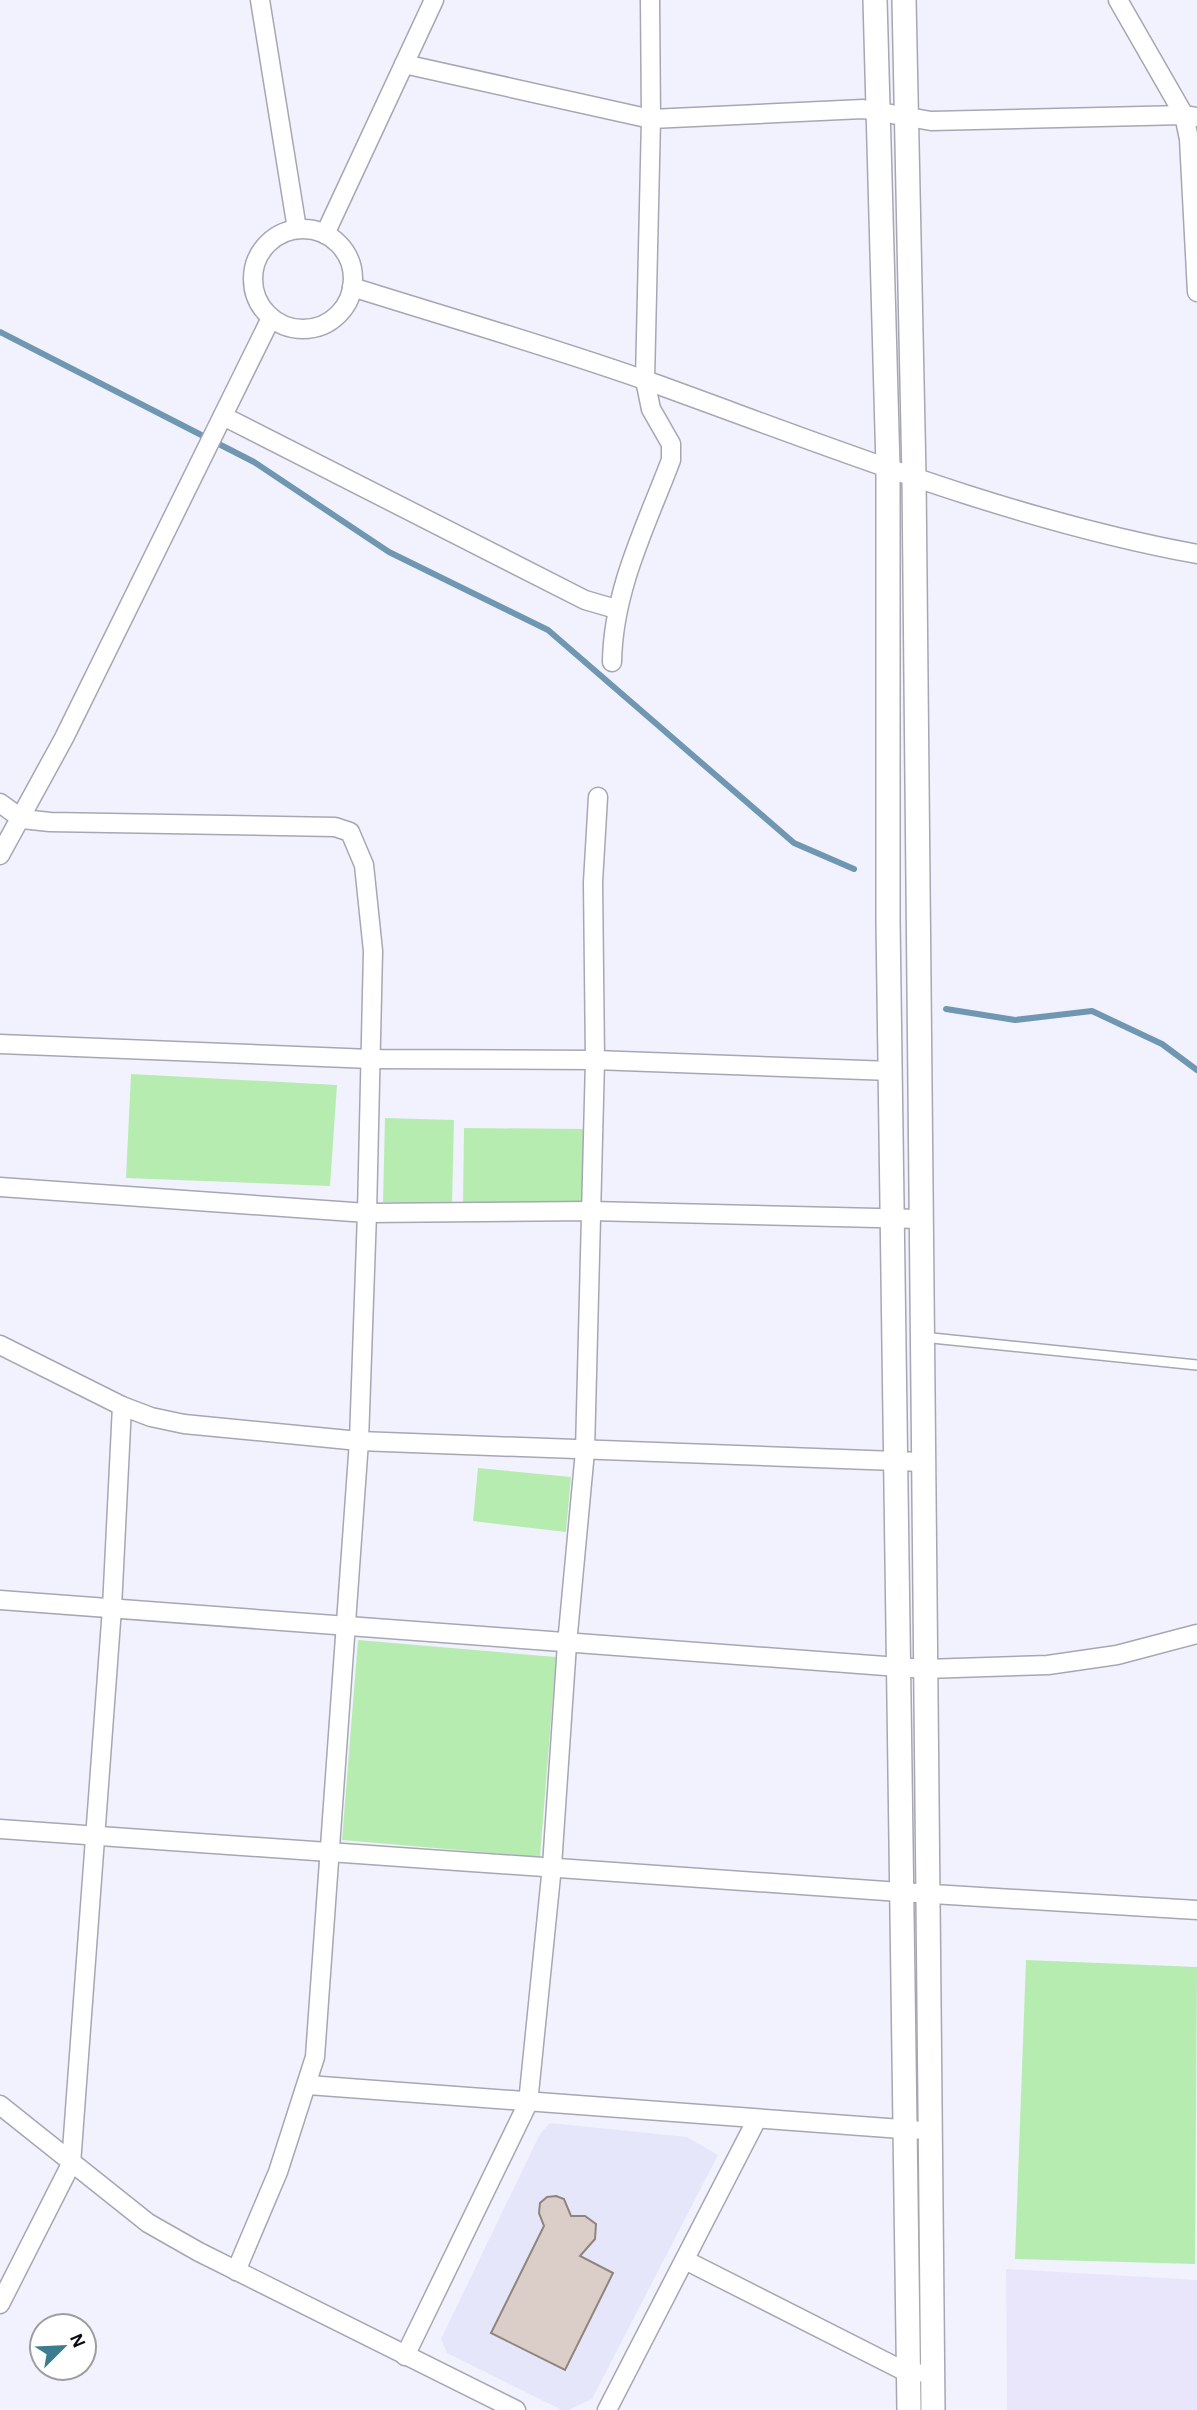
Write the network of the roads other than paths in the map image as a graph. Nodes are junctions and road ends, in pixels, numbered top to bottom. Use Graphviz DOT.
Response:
graph roads {
  1 [pos="260,0"];
  2 [pos="434,0"];
  3 [pos="650,0"];
  4 [pos="875,0"];
  5 [pos="904,0"];
  6 [pos="1118,0"];
  7 [pos="404,64"];
  8 [pos="878,112"];
  9 [pos="1191,116"];
  10 [pos="906,117"];
  11 [pos="651,119"];
  12 [pos="297,229"];
  13 [pos="324,234"];
  14 [pos="352,287"];
  15 [pos="1197,292"];
  16 [pos="271,318"];
  17 [pos="645,380"];
  18 [pos="223,416"];
  19 [pos="888,467"];
  20 [pos="915,477"];
  21 [pos="1197,554"];
  22 [pos="616,609"];
  23 [pos="612,662"];
  24 [pos="598,797"];
  25 [pos="0,803"];
  26 [pos="22,819"];
  27 [pos="0,855"];
  28 [pos="0,1044"];
  29 [pos="371,1059"];
  30 [pos="596,1060"];
  31 [pos="891,1071"];
  32 [pos="0,1187"];
  33 [pos="591,1211"];
  34 [pos="368,1213"];
  35 [pos="893,1216"];
  36 [pos="919,1219"];
  37 [pos="920,1337"];
  38 [pos="0,1345"];
  39 [pos="1197,1365"];
  40 [pos="122,1406"];
  41 [pos="359,1441"];
  42 [pos="585,1451"];
  43 [pos="897,1458"];
  44 [pos="922,1462"];
  45 [pos="0,1600"];
  46 [pos="112,1608"];
  47 [pos="344,1625"];
  48 [pos="1197,1634"];
  49 [pos="567,1644"];
  50 [pos="898,1667"];
  51 [pos="925,1669"];
  52 [pos="0,1829"];
  53 [pos="96,1837"];
  54 [pos="330,1850"];
  55 [pos="552,1866"];
  56 [pos="900,1892"];
  57 [pos="927,1894"];
  58 [pos="1197,1910"];
  59 [pos="309,2085"];
  60 [pos="528,2103"];
  61 [pos="0,2105"];
  62 [pos="757,2119"];
  63 [pos="905,2129"];
  64 [pos="929,2131"];
  65 [pos="71,2164"];
  66 [pos="685,2260"];
  67 [pos="236,2270"];
  68 [pos="0,2304"];
  69 [pos="405,2356"];
  70 [pos="932,2372"];
  71 [pos="908,2373"];
  72 [pos="516,2410"];
  73 [pos="607,2410"];
  74 [pos="909,2410"];
  75 [pos="933,2410"];
  1 -- 12 [label="street"];
  2 -- 7 [label="street"];
  3 -- 11 [label="street"];
  4 -- 8 [label="street"];
  5 -- 10 [label="street"];
  6 -- 9 [label="street"];
  7 -- 11 [label="street"];
  7 -- 13 [label="street"];
  8 -- 10 [label="street"];
  8 -- 11 [label="street"];
  8 -- 19 [label="street"];
  9 -- 10 [label="street"];
  9 -- 15 [label="street"];
  10 -- 20 [label="street"];
  11 -- 17 [label="street"];
  12 -- 13 [label="street"];
  12 -- 16 [label="street"];
  13 -- 14 [label="street"];
  14 -- 16 [label="street"];
  14 -- 17 [label="street"];
  16 -- 18 [label="street"];
  17 -- 19 [label="street"];
  17 -- 22 [label="street"];
  18 -- 22 [label="street"];
  18 -- 26 [label="street"];
  19 -- 20 [label="street"];
  19 -- 31 [label="street"];
  20 -- 21 [label="street"];
  20 -- 36 [label="street"];
  22 -- 23 [label="street"];
  24 -- 30 [label="street"];
  25 -- 26 [label="street"];
  26 -- 27 [label="street"];
  26 -- 29 [label="street"];
  28 -- 29 [label="street"];
  29 -- 30 [label="street"];
  29 -- 34 [label="street"];
  30 -- 31 [label="street"];
  30 -- 33 [label="street"];
  31 -- 35 [label="street"];
  32 -- 34 [label="street"];
  33 -- 34 [label="street"];
  33 -- 35 [label="street"];
  33 -- 42 [label="street"];
  34 -- 41 [label="street"];
  35 -- 36 [label="street"];
  35 -- 43 [label="street"];
  36 -- 37 [label="street"];
  37 -- 39 [label="lane"];
  37 -- 44 [label="street"];
  38 -- 40 [label="street"];
  40 -- 41 [label="street"];
  40 -- 46 [label="street"];
  41 -- 42 [label="street"];
  41 -- 47 [label="street"];
  42 -- 43 [label="street"];
  42 -- 49 [label="street"];
  43 -- 44 [label="street"];
  43 -- 50 [label="street"];
  44 -- 51 [label="street"];
  45 -- 46 [label="street"];
  46 -- 47 [label="street"];
  46 -- 53 [label="street"];
  47 -- 49 [label="street"];
  47 -- 54 [label="street"];
  48 -- 51 [label="street"];
  49 -- 50 [label="street"];
  49 -- 55 [label="street"];
  50 -- 51 [label="street"];
  50 -- 56 [label="street"];
  51 -- 57 [label="street"];
  52 -- 53 [label="street"];
  53 -- 54 [label="street"];
  53 -- 65 [label="street"];
  54 -- 55 [label="street"];
  54 -- 59 [label="street"];
  55 -- 56 [label="street"];
  55 -- 60 [label="street"];
  56 -- 57 [label="street"];
  56 -- 63 [label="street"];
  57 -- 58 [label="street"];
  57 -- 64 [label="street"];
  59 -- 60 [label="street"];
  59 -- 67 [label="street"];
  60 -- 62 [label="street"];
  60 -- 69 [label="street"];
  61 -- 65 [label="street"];
  62 -- 63 [label="street"];
  62 -- 66 [label="street"];
  63 -- 64 [label="street"];
  63 -- 71 [label="street"];
  64 -- 70 [label="street"];
  65 -- 67 [label="street"];
  65 -- 68 [label="street"];
  66 -- 71 [label="street"];
  66 -- 73 [label="street"];
  67 -- 69 [label="street"];
  69 -- 72 [label="street"];
  70 -- 71 [label="street"];
  70 -- 75 [label="street"];
  71 -- 74 [label="street"];
}
